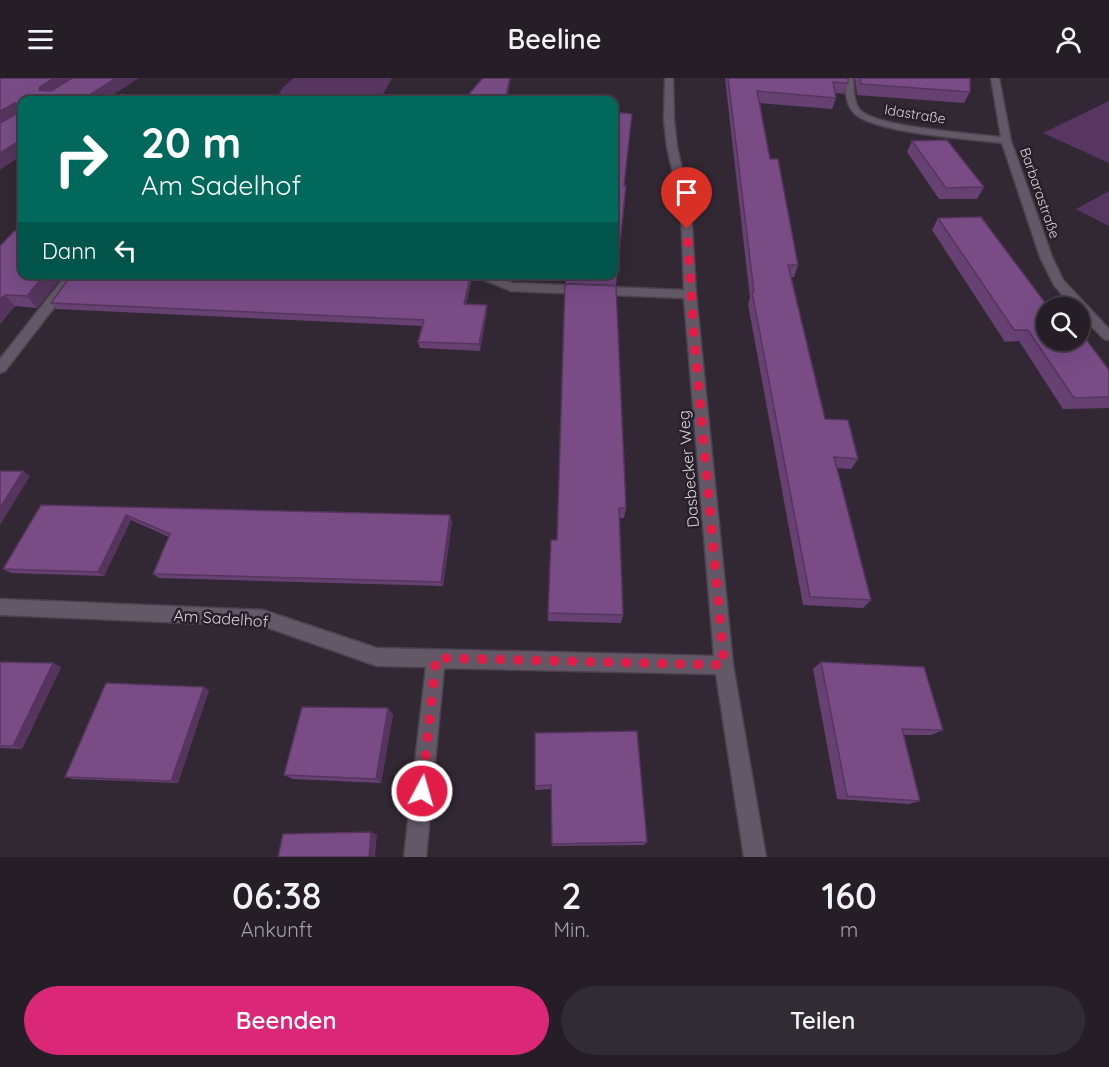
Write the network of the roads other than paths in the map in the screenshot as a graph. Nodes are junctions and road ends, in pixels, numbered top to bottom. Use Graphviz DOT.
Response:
graph roads {
  1 [pos="669,78"];
  2 [pos="849,78"];
  3 [pos="995,78"];
  4 [pos="1006,141"];
  5 [pos="70,279"];
  6 [pos="500,279"];
  7 [pos="690,294"];
  8 [pos="1109,336"];
  9 [pos="0,368"];
  10 [pos="0,607"];
  11 [pos="436,658"];
  12 [pos="724,665"];
  13 [pos="415,857"];
  14 [pos="755,857"];
  1 -- 7 [label="street, Dasbecker Weg"];
  2 -- 4 [label="street, Idastraße"];
  3 -- 4 [label="street, Barbarastraße"];
  4 -- 8 [label="street, Barbarastraße"];
  5 -- 9 [label="street"];
  6 -- 7 [label="street"];
  7 -- 12 [label="street, Dasbecker Weg"];
  10 -- 11 [label="street, Am Sadelhof"];
  11 -- 12 [label="street, Am Sadelhof"];
  11 -- 13 [label="street"];
  12 -- 14 [label="street, Dasbecker Weg"];
}
